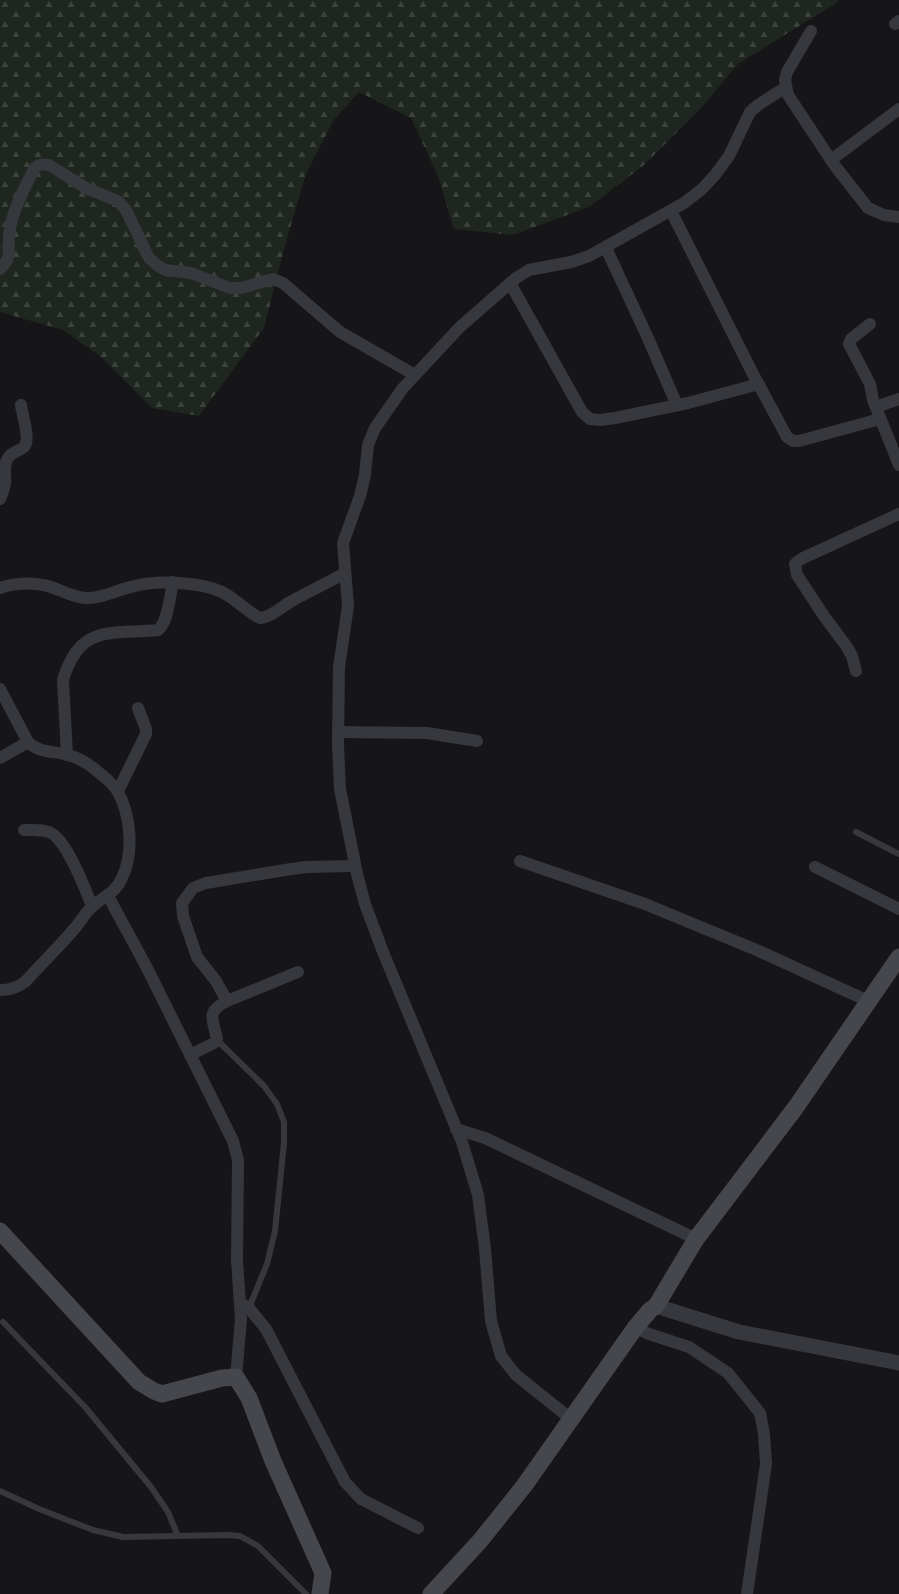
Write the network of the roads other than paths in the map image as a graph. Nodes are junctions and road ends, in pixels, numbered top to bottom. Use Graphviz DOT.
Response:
graph roads {
  1 [pos="811,30"];
  2 [pos="786,87"];
  3 [pos="899,109"];
  4 [pos="831,160"];
  5 [pos="670,211"];
  6 [pos="899,217"];
  7 [pos="606,248"];
  8 [pos="0,270"];
  9 [pos="510,283"];
  10 [pos="870,324"];
  11 [pos="415,375"];
  12 [pos="759,384"];
  13 [pos="899,399"];
  14 [pos="20,404"];
  15 [pos="677,405"];
  16 [pos="876,407"];
  17 [pos="880,418"];
  18 [pos="899,465"];
  19 [pos="3,474"];
  20 [pos="0,499"];
  21 [pos="899,514"];
  22 [pos="345,573"];
  23 [pos="173,582"];
  24 [pos="0,588"];
  25 [pos="856,672"];
  26 [pos="0,689"];
  27 [pos="138,708"];
  28 [pos="338,732"];
  29 [pos="477,741"];
  30 [pos="28,742"];
  31 [pos="67,755"];
  32 [pos="0,758"];
  33 [pos="118,791"];
  34 [pos="24,830"];
  35 [pos="856,832"];
  36 [pos="899,854"];
  37 [pos="520,861"];
  38 [pos="355,866"];
  39 [pos="815,867"];
  40 [pos="108,896"];
  41 [pos="92,906"];
  42 [pos="899,909"];
  43 [pos="899,957"];
  44 [pos="298,972"];
  45 [pos="0,990"];
  46 [pos="227,1001"];
  47 [pos="868,1001"];
  48 [pos="217,1040"];
  49 [pos="190,1055"];
  50 [pos="456,1129"];
  51 [pos="0,1231"];
  52 [pos="696,1239"];
  53 [pos="244,1306"];
  54 [pos="656,1306"];
  55 [pos="3,1322"];
  56 [pos="635,1328"];
  57 [pos="899,1363"];
  58 [pos="236,1378"];
  59 [pos="572,1419"];
  60 [pos="0,1492"];
  61 [pos="418,1528"];
  62 [pos="178,1536"];
  63 [pos="306,1594"];
  64 [pos="320,1594"];
  65 [pos="431,1594"];
  66 [pos="747,1594"];
  1 -- 2 [label="street"];
  2 -- 4 [label="street"];
  2 -- 5 [label="street"];
  3 -- 4 [label="street"];
  4 -- 6 [label="street"];
  5 -- 7 [label="street"];
  5 -- 12 [label="street"];
  7 -- 9 [label="street"];
  7 -- 15 [label="street"];
  8 -- 11 [label="street"];
  9 -- 11 [label="street"];
  9 -- 15 [label="street"];
  10 -- 16 [label="street"];
  11 -- 22 [label="street"];
  12 -- 15 [label="street"];
  12 -- 17 [label="street"];
  13 -- 16 [label="street"];
  14 -- 19 [label="street"];
  16 -- 17 [label="street"];
  17 -- 18 [label="street"];
  19 -- 20 [label="street"];
  21 -- 25 [label="street"];
  22 -- 23 [label="street"];
  22 -- 28 [label="street"];
  23 -- 24 [label="street"];
  23 -- 31 [label="street"];
  26 -- 30 [label="street"];
  27 -- 33 [label="street"];
  28 -- 29 [label="street"];
  28 -- 38 [label="street"];
  30 -- 31 [label="street"];
  30 -- 32 [label="street"];
  31 -- 33 [label="street"];
  33 -- 40 [label="street"];
  34 -- 41 [label="street"];
  35 -- 36 [label="lane"];
  37 -- 47 [label="street"];
  38 -- 46 [label="street"];
  38 -- 50 [label="street"];
  39 -- 42 [label="street"];
  40 -- 41 [label="street"];
  40 -- 49 [label="street"];
  41 -- 45 [label="street"];
  43 -- 47 [label="main road"];
  44 -- 46 [label="street"];
  46 -- 48 [label="street"];
  47 -- 52 [label="main road"];
  48 -- 49 [label="street"];
  48 -- 53 [label="lane"];
  49 -- 53 [label="street"];
  50 -- 52 [label="street"];
  50 -- 59 [label="street"];
  51 -- 58 [label="main road"];
  52 -- 54 [label="main road"];
  53 -- 58 [label="street"];
  53 -- 61 [label="street"];
  54 -- 56 [label="main road"];
  54 -- 57 [label="street"];
  55 -- 62 [label="lane"];
  56 -- 59 [label="main road"];
  56 -- 66 [label="street"];
  58 -- 64 [label="main road"];
  59 -- 65 [label="main road"];
  60 -- 62 [label="lane"];
  62 -- 63 [label="lane"];
}
